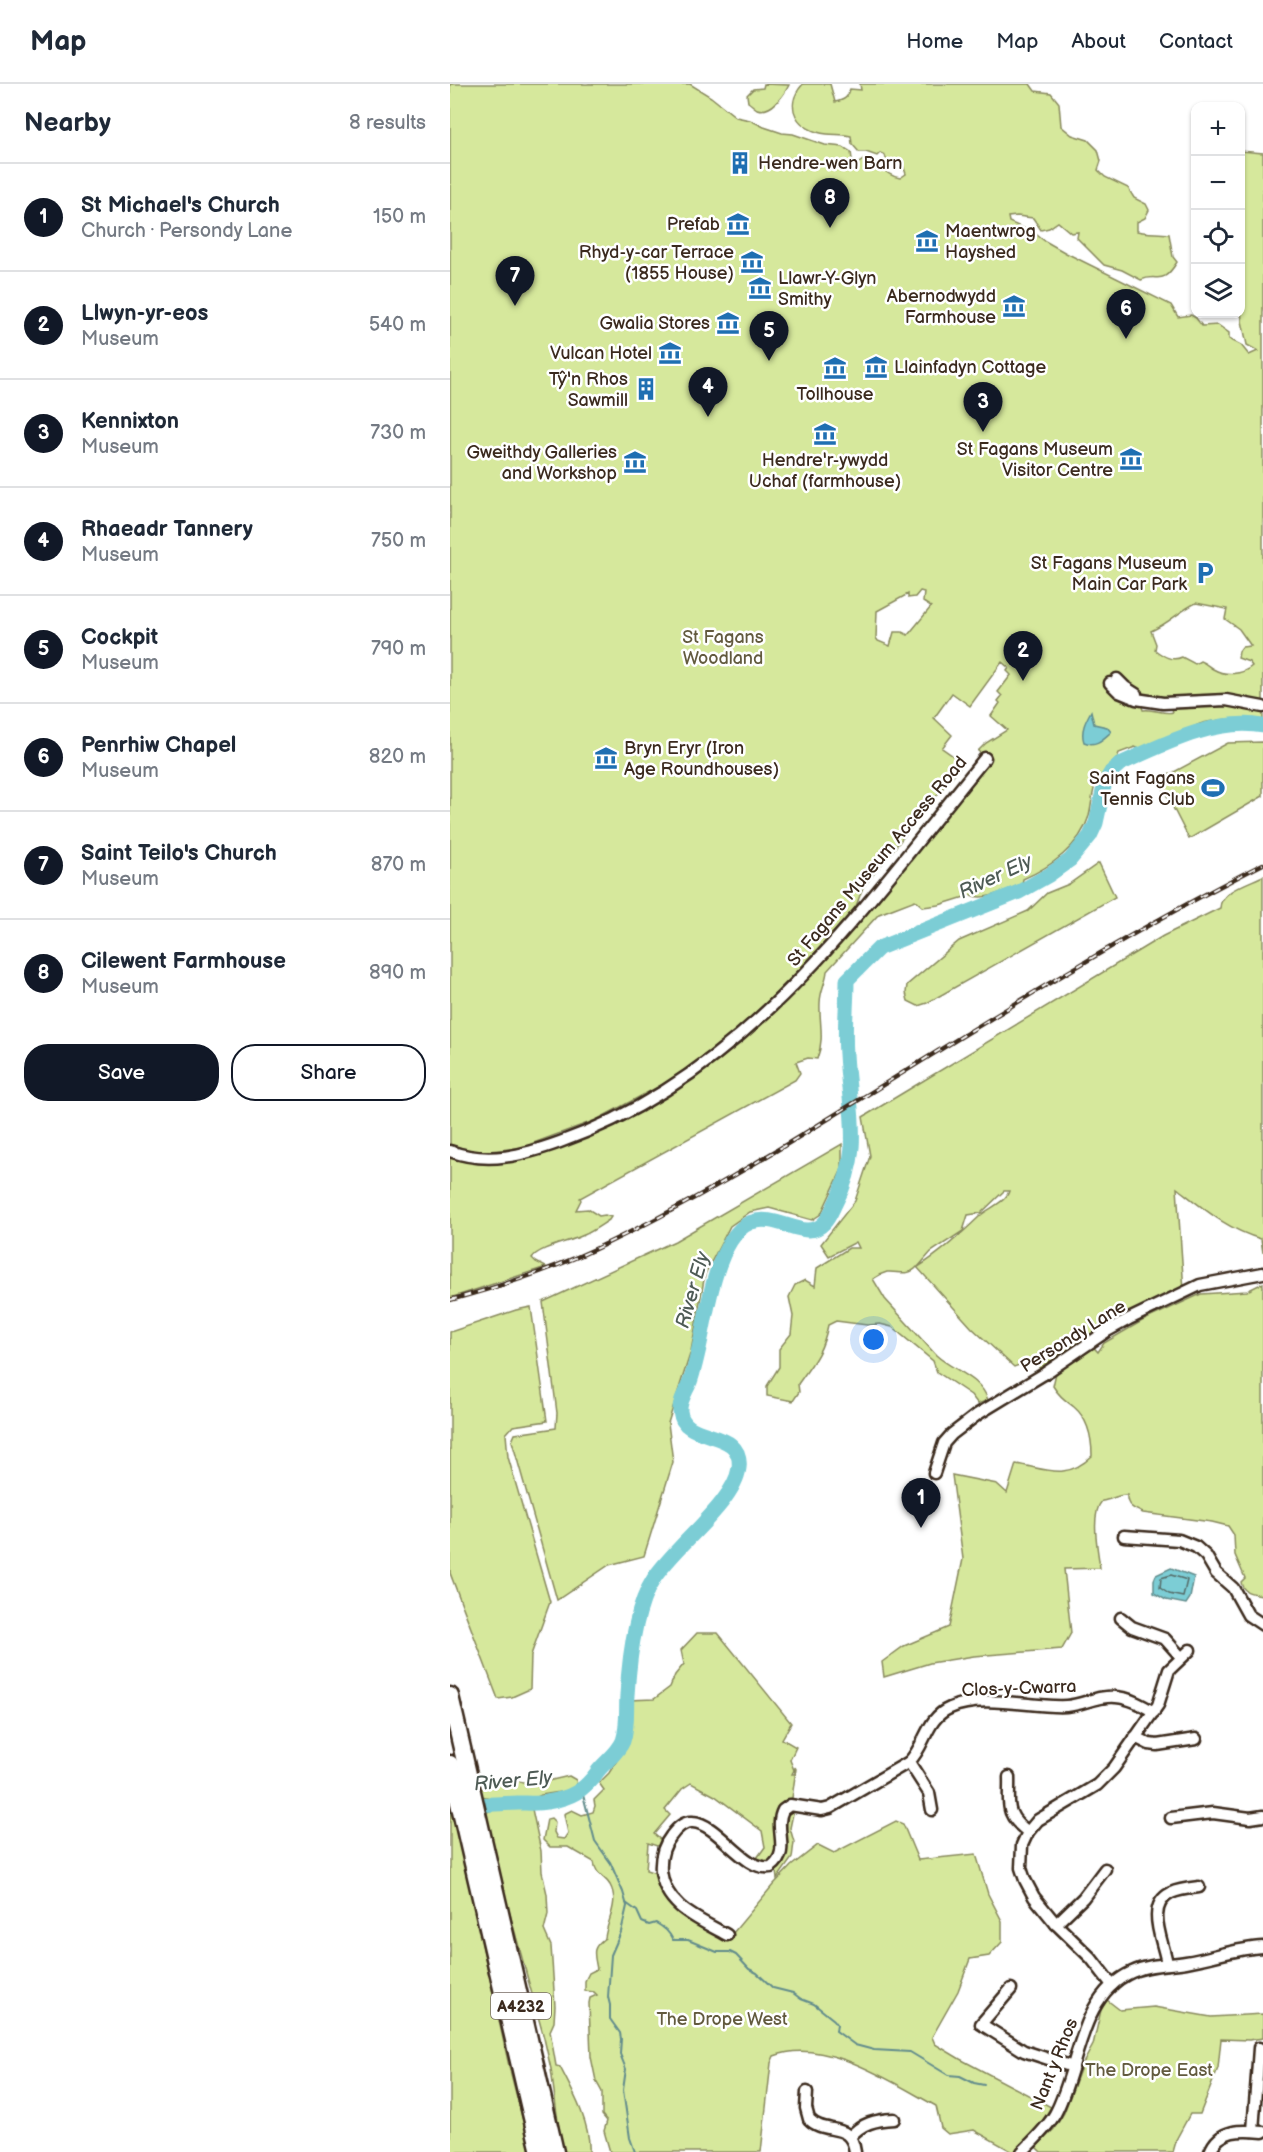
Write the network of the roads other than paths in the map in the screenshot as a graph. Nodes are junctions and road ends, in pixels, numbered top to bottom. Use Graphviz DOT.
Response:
graph roads {
  1 [pos="1114,681"];
  2 [pos="1263,706"];
  3 [pos="985,758"];
  4 [pos="450,1151"];
  5 [pos="1263,1273"];
  6 [pos="934,1473"];
  7 [pos="1124,1536"];
  8 [pos="1121,1618"];
  9 [pos="1263,1625"];
  10 [pos="450,1696"];
  11 [pos="1154,1712"];
  12 [pos="1135,1737"];
  13 [pos="1196,1738"];
  14 [pos="909,1762"];
  15 [pos="450,1764"];
  16 [pos="1009,1777"];
  17 [pos="932,1810"];
  18 [pos="1263,1816"];
  19 [pos="1171,1818"];
  20 [pos="1028,1832"];
  21 [pos="480,1862"];
  22 [pos="1105,1869"];
  23 [pos="1199,1887"];
  24 [pos="1056,1924"];
  25 [pos="727,1935"];
  26 [pos="1263,1947"];
  27 [pos="1167,1964"];
  28 [pos="1112,1985"];
  29 [pos="1011,1989"];
  30 [pos="1259,2048"];
  31 [pos="1073,2067"];
  32 [pos="807,2092"];
  33 [pos="894,2119"];
  34 [pos="1258,2132"];
  35 [pos="850,2137"];
  36 [pos="540,2152"];
  37 [pos="555,2152"];
  38 [pos="855,2152"];
  39 [pos="1022,2152"];
  40 [pos="1210,2152"];
  1 -- 2 [label="street"];
  3 -- 4 [label="street, St Fagans Museum Access Road"];
  5 -- 6 [label="street, Persondy Lane"];
  7 -- 9 [label="street"];
  8 -- 11 [label="street"];
  10 -- 21 [label="highway, A4232"];
  11 -- 12 [label="street"];
  11 -- 14 [label="street, Clos-y-Cwarra"];
  12 -- 13 [label="street"];
  12 -- 20 [label="street"];
  14 -- 17 [label="street"];
  14 -- 25 [label="street, Clos-y-Cwarra"];
  15 -- 21 [label="highway, A4232"];
  16 -- 20 [label="street"];
  18 -- 19 [label="street"];
  20 -- 24 [label="street"];
  21 -- 36 [label="highway, A4232"];
  21 -- 37 [label="highway, A4232"];
  22 -- 24 [label="street"];
  23 -- 27 [label="street"];
  24 -- 28 [label="street"];
  26 -- 27 [label="street"];
  27 -- 28 [label="street"];
  28 -- 31 [label="street, Nant y Rhos"];
  29 -- 31 [label="street"];
  30 -- 34 [label="street"];
  31 -- 39 [label="street, Nant y Rhos"];
  32 -- 35 [label="street"];
  33 -- 35 [label="street"];
  34 -- 40 [label="street"];
  35 -- 38 [label="street"];
}
